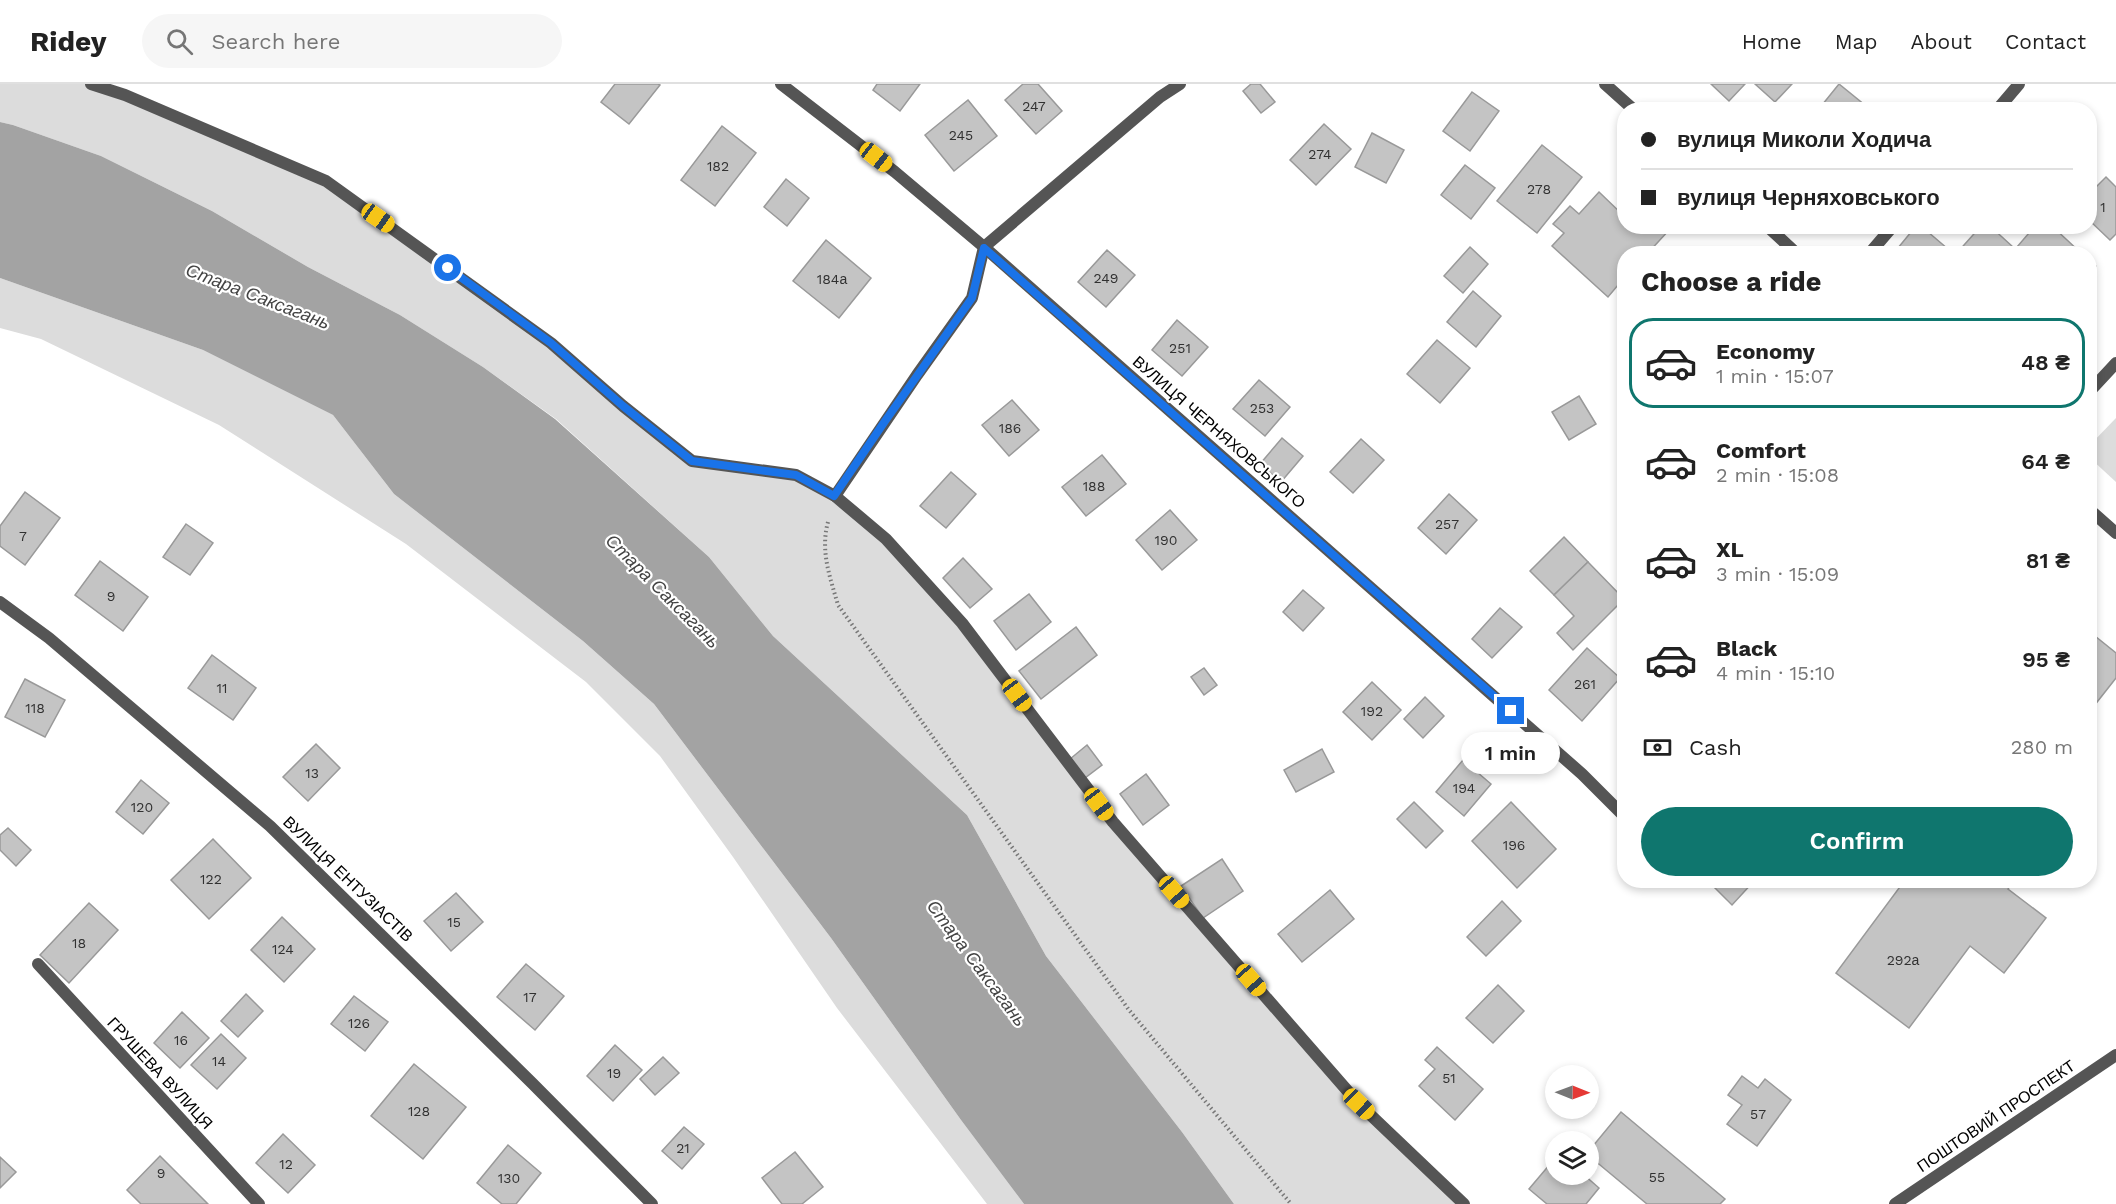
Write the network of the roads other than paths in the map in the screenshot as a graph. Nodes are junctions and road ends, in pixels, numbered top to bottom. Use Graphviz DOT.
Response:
graph roads {
  1 [pos="91,84"];
  2 [pos="780,84"];
  3 [pos="1180,84"];
  4 [pos="1605,84"];
  5 [pos="2019,84"];
  6 [pos="1625,102"];
  7 [pos="2004,102"];
  8 [pos="1776,234"];
  9 [pos="1886,234"];
  10 [pos="1788,246"];
  11 [pos="1876,246"];
  12 [pos="984,248"];
  13 [pos="2116,363"];
  14 [pos="2097,383"];
  15 [pos="834,496"];
  16 [pos="2097,516"];
  17 [pos="2116,533"];
  18 [pos="0,602"];
  19 [pos="1617,809"];
  20 [pos="38,963"];
  21 [pos="2116,1055"];
  22 [pos="258,1204"];
  23 [pos="652,1204"];
  24 [pos="1464,1204"];
  25 [pos="1895,1204"];
  1 -- 15 [label="street"];
  2 -- 12 [label="street, ВУЛИЦЯ ЧЕРНЯХОВСЬКОГО"];
  3 -- 12 [label="street"];
  4 -- 6 [label="street"];
  5 -- 7 [label="street"];
  8 -- 10 [label="street"];
  9 -- 11 [label="street"];
  12 -- 15 [label="street"];
  12 -- 19 [label="street, ВУЛИЦЯ ЧЕРНЯХОВСЬКОГО"];
  13 -- 14 [label="street"];
  15 -- 24 [label="street"];
  16 -- 17 [label="street"];
  18 -- 23 [label="street, ВУЛИЦЯ ЕНТУЗІАСТІВ"];
  20 -- 22 [label="street, ГРУШЕВА ВУЛИЦЯ"];
  21 -- 25 [label="street, ПОШТОВИЙ ПРОСПЕКТ"];
}
